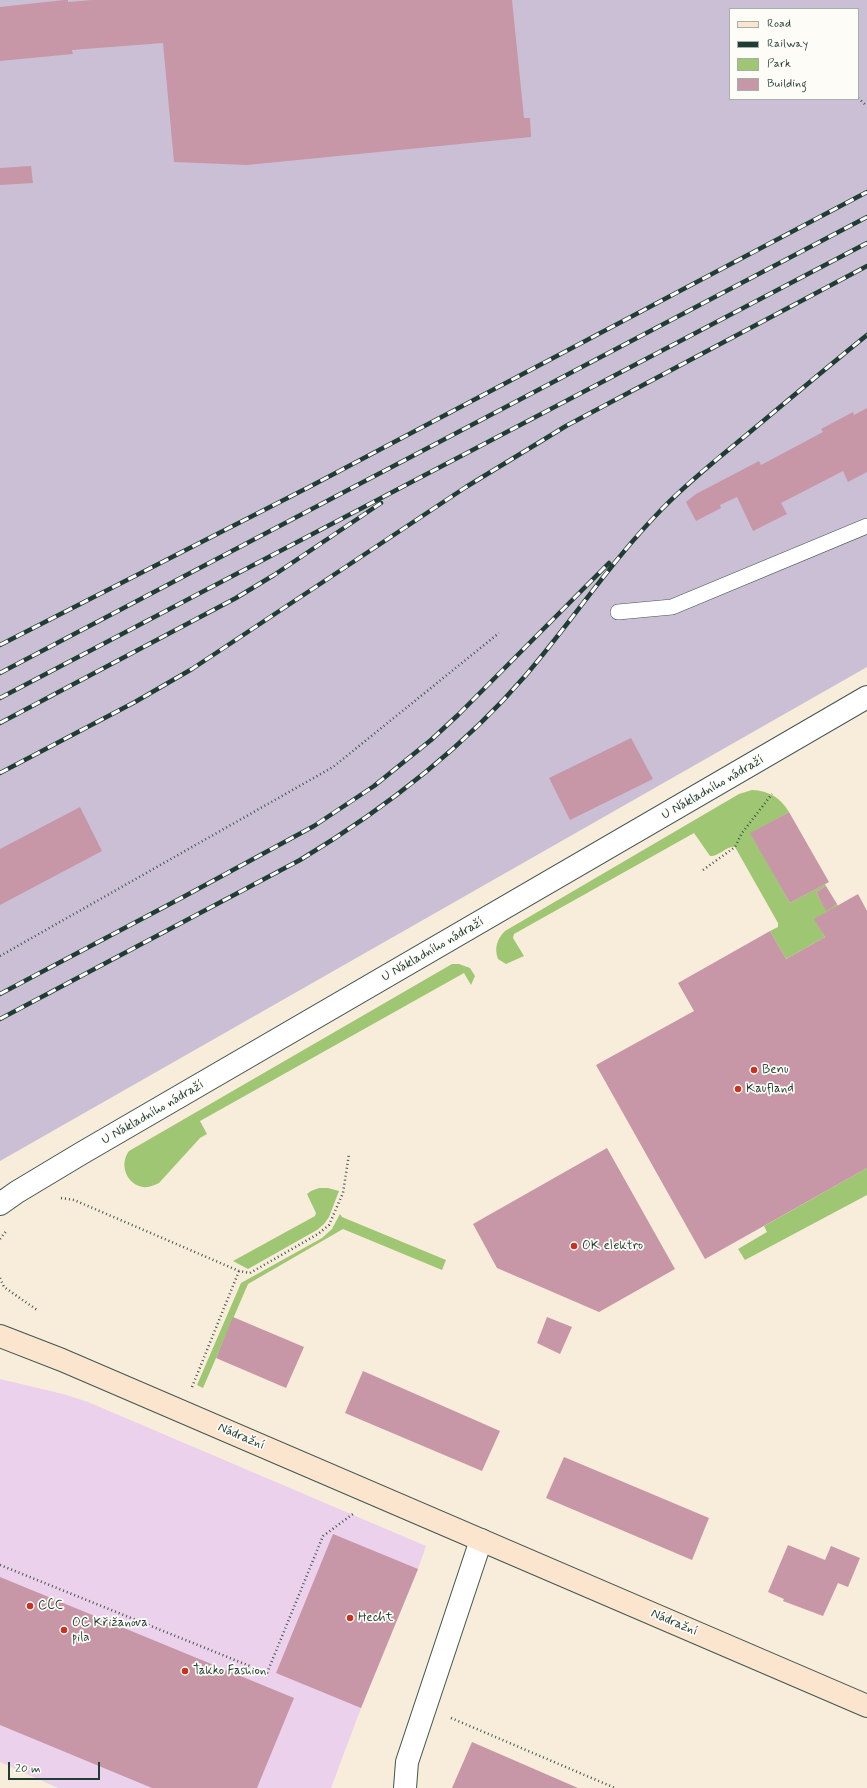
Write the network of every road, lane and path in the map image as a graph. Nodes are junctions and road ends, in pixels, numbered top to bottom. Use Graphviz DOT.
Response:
graph roads {
  1 [pos="859,99"];
  2 [pos="867,106"];
  3 [pos="867,526"];
  4 [pos="618,612"];
  5 [pos="498,633"];
  6 [pos="867,697"];
  7 [pos="772,794"];
  8 [pos="703,870"];
  9 [pos="0,956"];
  10 [pos="349,1154"];
  11 [pos="56,1198"];
  12 [pos="0,1204"];
  13 [pos="8,1228"];
  14 [pos="0,1239"];
  15 [pos="240,1271"];
  16 [pos="0,1278"];
  17 [pos="37,1310"];
  18 [pos="0,1336"];
  19 [pos="192,1389"];
  20 [pos="353,1514"];
  21 [pos="481,1540"];
  22 [pos="0,1565"];
  23 [pos="867,1706"];
  24 [pos="450,1718"];
  25 [pos="405,1788"];
  26 [pos="615,1788"];
  1 -- 2 [label="path"];
  3 -- 4 [label="lane"];
  5 -- 9 [label="path"];
  6 -- 12 [label="street, U Nákladního nádraží"];
  7 -- 8 [label="path"];
  10 -- 15 [label="path"];
  11 -- 15 [label="path"];
  13 -- 14 [label="path"];
  15 -- 19 [label="path"];
  16 -- 17 [label="path"];
  18 -- 21 [label="main road, Nádražní"];
  20 -- 22 [label="path"];
  21 -- 23 [label="main road, Nádražní"];
  21 -- 25 [label="street"];
  24 -- 26 [label="path"];
}
